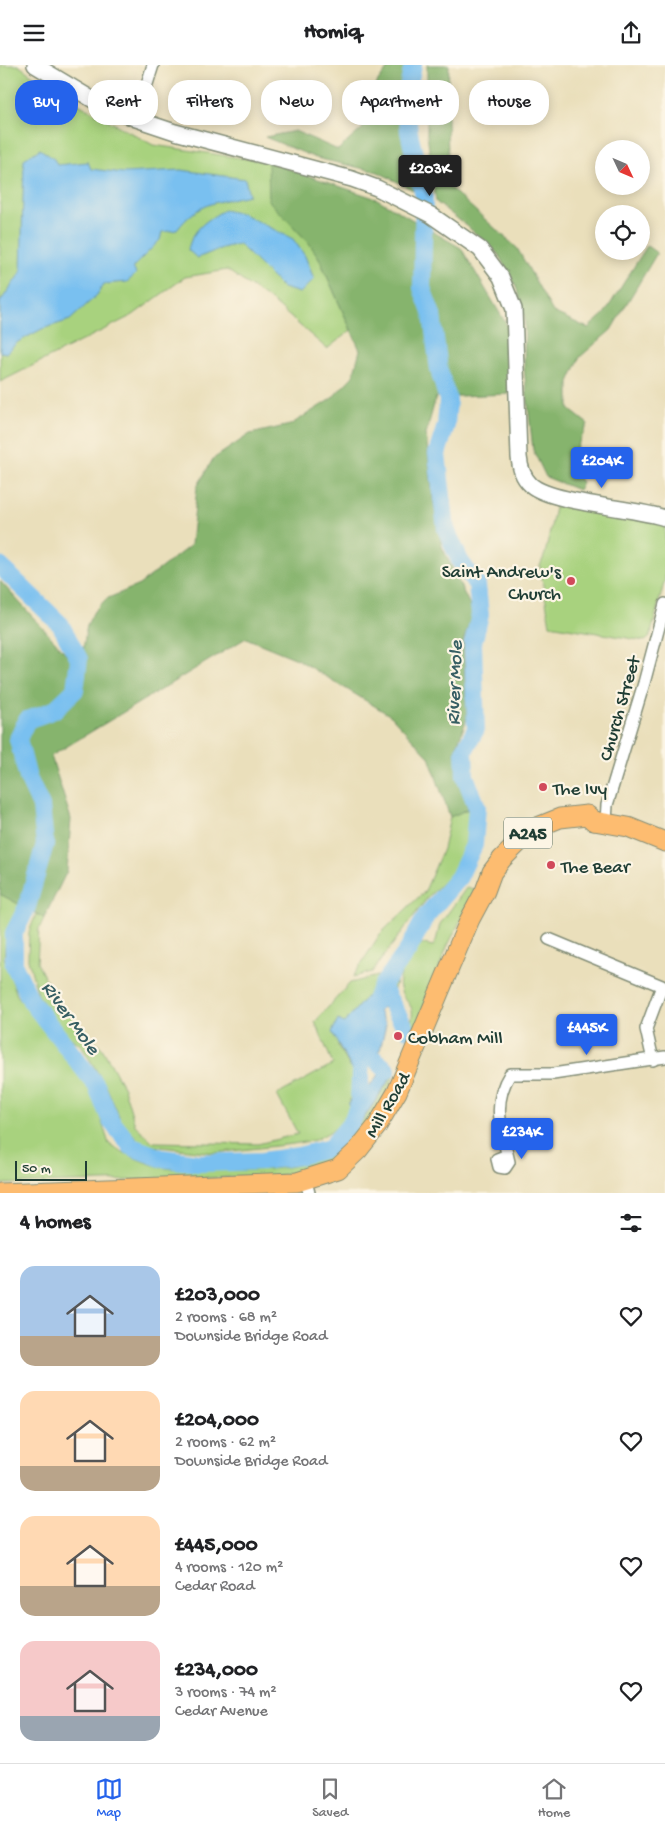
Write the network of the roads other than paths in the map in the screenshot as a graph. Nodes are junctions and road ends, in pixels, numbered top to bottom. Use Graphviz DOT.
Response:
graph roads {
  1 [pos="35,65"];
  2 [pos="154,65"];
  3 [pos="149,80"];
  4 [pos="88,96"];
  5 [pos="154,125"];
  6 [pos="665,518"];
  7 [pos="665,604"];
  8 [pos="600,821"];
  9 [pos="665,842"];
  10 [pos="548,939"];
  11 [pos="665,1057"];
  12 [pos="653,1060"];
  13 [pos="507,1155"];
  14 [pos="307,1187"];
  15 [pos="0,1193"];
  1 -- 4 [label="street"];
  2 -- 3 [label="street"];
  5 -- 6 [label="street"];
  7 -- 8 [label="street, Church Street"];
  8 -- 9 [label="main road, A245"];
  8 -- 14 [label="main road, Mill Road / A245"];
  10 -- 12 [label="street"];
  11 -- 12 [label="street"];
  12 -- 13 [label="street"];
  14 -- 15 [label="main road, A245"];
}
